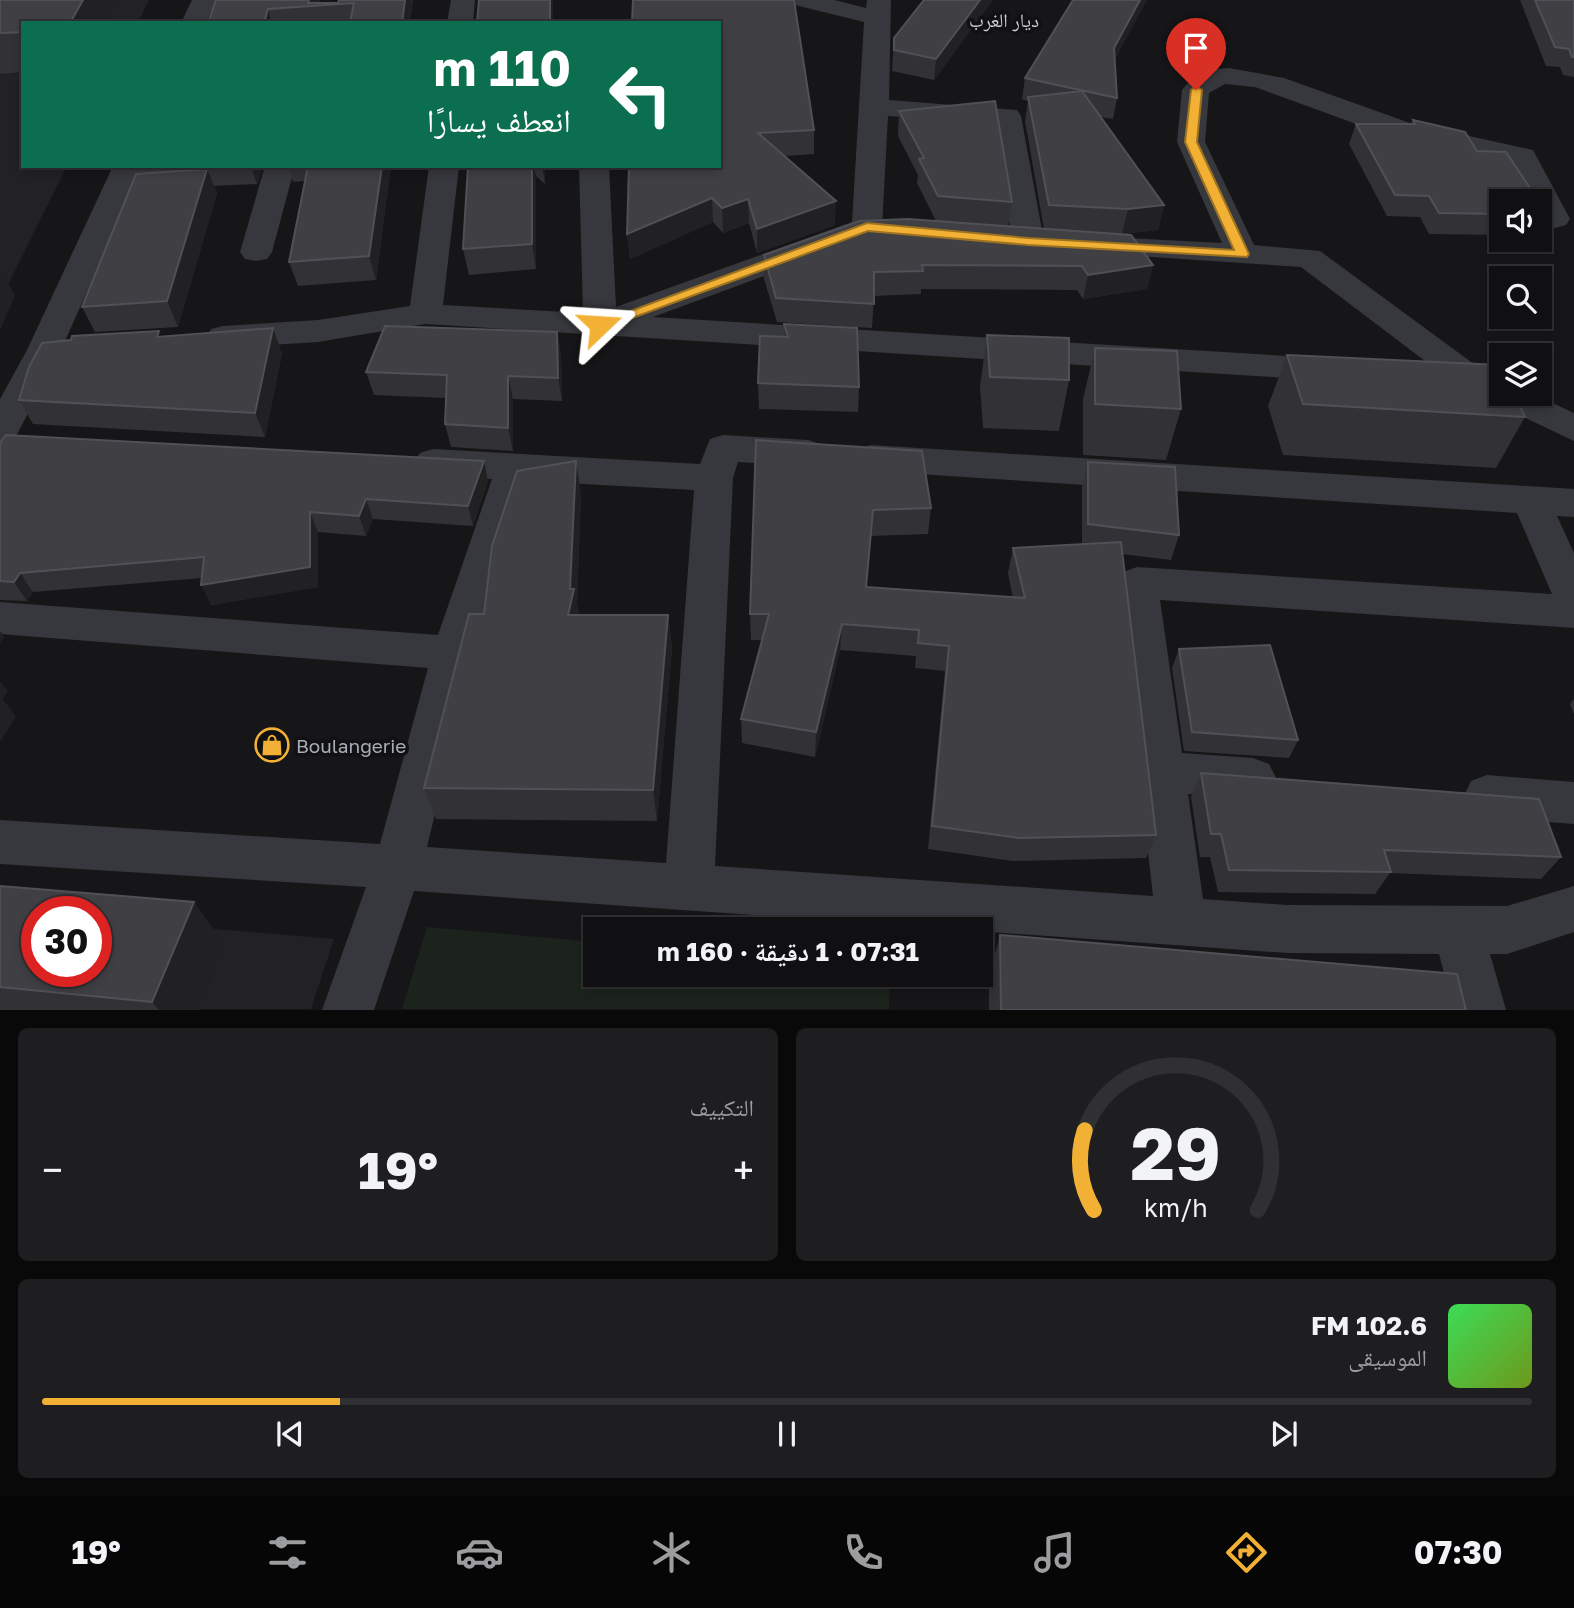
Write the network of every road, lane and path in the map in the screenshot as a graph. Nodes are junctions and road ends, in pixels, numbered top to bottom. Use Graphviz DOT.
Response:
graph roads {
  1 [pos="204,0"];
  2 [pos="463,0"];
  3 [pos="804,0"];
  4 [pos="878,9"];
  5 [pos="194,21"];
  6 [pos="460,21"];
  7 [pos="876,107"];
  8 [pos="127,168"];
  9 [pos="278,168"];
  10 [pos="444,168"];
  11 [pos="594,168"];
  12 [pos="1555,219"];
  13 [pos="256,251"];
  14 [pos="1242,254"];
  15 [pos="425,314"];
  16 [pos="600,325"];
  17 [pos="195,339"];
  18 [pos="85,347"];
  19 [pos="44,350"];
  20 [pos="1360,372"];
  21 [pos="1415,375"];
  22 [pos="1470,378"];
  23 [pos="1489,387"];
  24 [pos="1529,406"];
  25 [pos="1574,428"];
  26 [pos="10,443"];
  27 [pos="405,461"];
  28 [pos="515,467"];
  29 [pos="714,478"];
  30 [pos="1531,500"];
  31 [pos="1574,503"];
  32 [pos="1574,598"];
  33 [pos="1574,612"];
  34 [pos="0,618"];
  35 [pos="453,653"];
  36 [pos="1164,772"];
  37 [pos="1301,782"];
  38 [pos="1451,794"];
  39 [pos="1574,803"];
  40 [pos="0,842"];
  41 [pos="398,867"];
  42 [pos="689,887"];
  43 [pos="1574,909"];
  44 [pos="1181,920"];
  45 [pos="1458,930"];
  46 [pos="348,1010"];
  47 [pos="1480,1010"];
  1 -- 5 [label="street"];
  2 -- 6 [label="street"];
  3 -- 4 [label="street"];
  4 -- 7 [label="street"];
  7 -- 14 [label="street"];
  7 -- 16 [label="street"];
  8 -- 19 [label="street"];
  9 -- 13 [label="street"];
  10 -- 15 [label="street"];
  11 -- 16 [label="street"];
  12 -- 14 [label="street"];
  14 -- 22 [label="street"];
  15 -- 16 [label="street"];
  15 -- 17 [label="street"];
  16 -- 20 [label="street"];
  18 -- 19 [label="street"];
  19 -- 26 [label="street"];
  21 -- 22 [label="street"];
  22 -- 23 [label="street"];
  24 -- 25 [label="street"];
  27 -- 28 [label="street"];
  28 -- 29 [label="street"];
  28 -- 35 [label="street"];
  29 -- 30 [label="street"];
  29 -- 42 [label="street"];
  30 -- 31 [label="street"];
  30 -- 32 [label="street"];
  33 -- 36 [label="street"];
  34 -- 35 [label="street"];
  35 -- 41 [label="street"];
  36 -- 37 [label="street"];
  36 -- 44 [label="street"];
  38 -- 39 [label="street"];
  40 -- 41 [label="street"];
  41 -- 42 [label="street"];
  41 -- 46 [label="street"];
  42 -- 44 [label="street"];
  43 -- 45 [label="street"];
  44 -- 45 [label="street"];
  45 -- 47 [label="street"];
}
